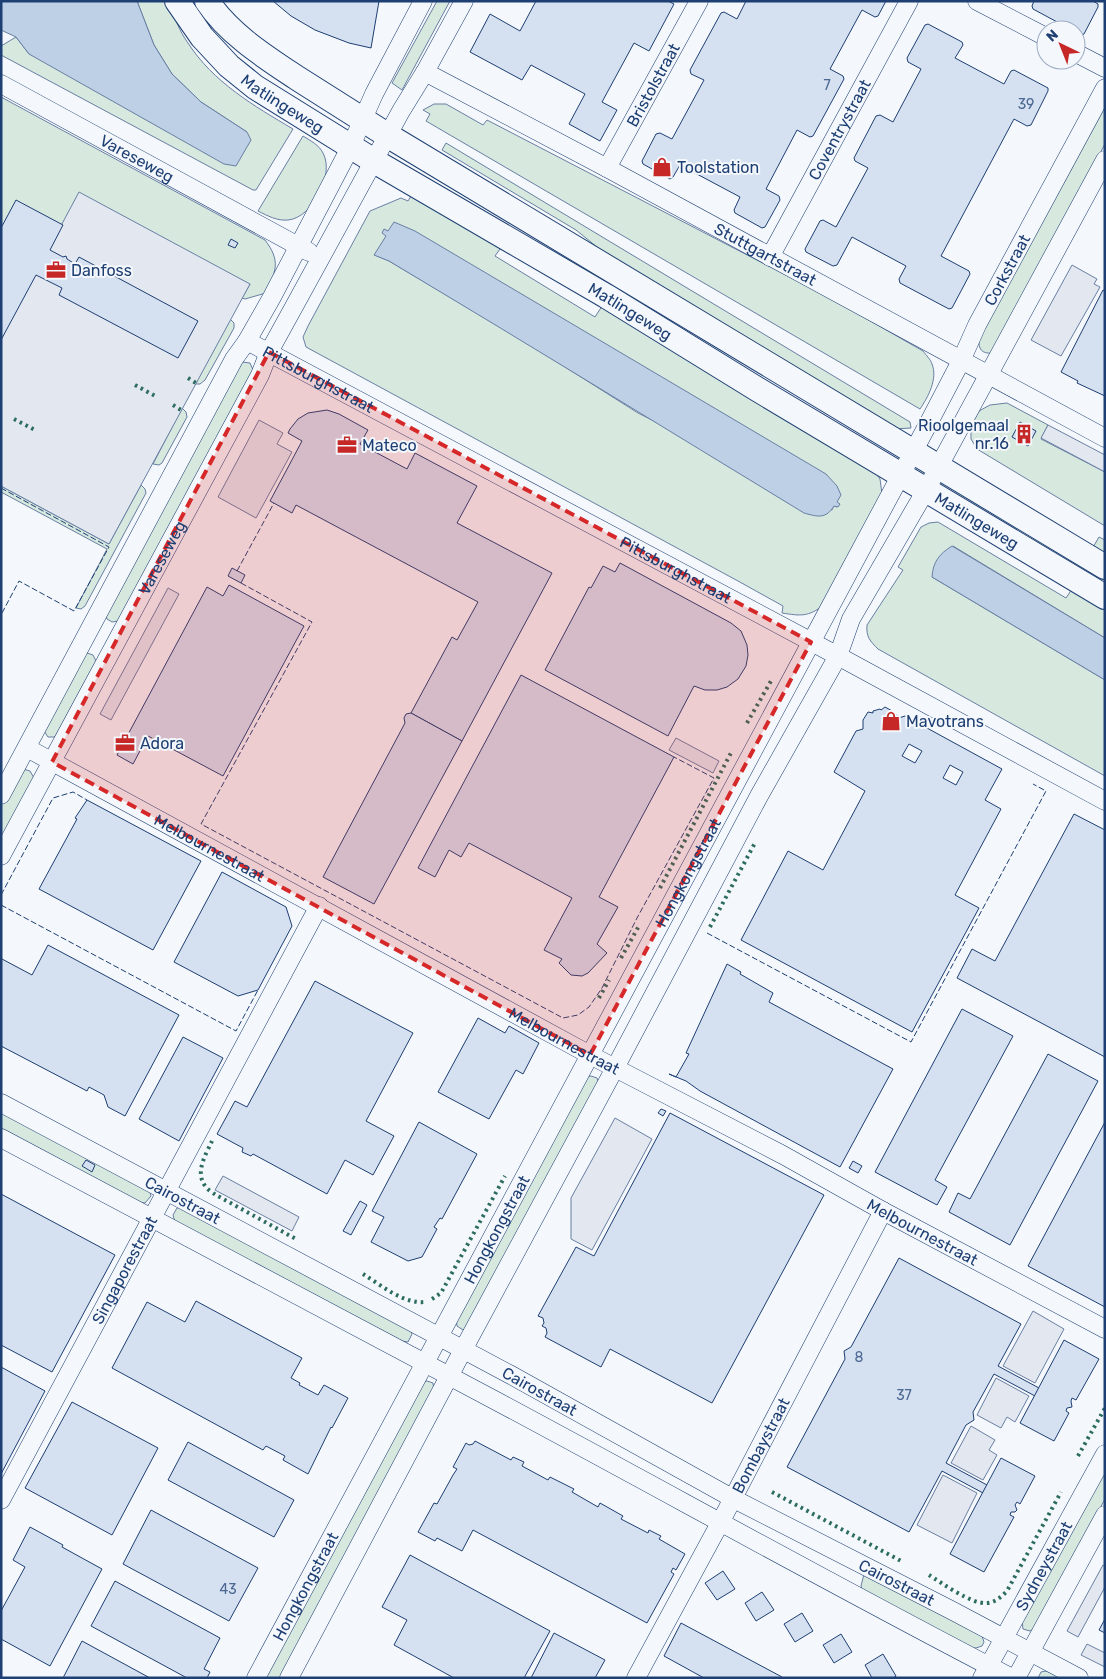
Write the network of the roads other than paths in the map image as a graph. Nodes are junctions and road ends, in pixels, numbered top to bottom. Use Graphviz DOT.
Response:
graph roads {
  1 [pos="177,1"];
  2 [pos="206,1"];
  3 [pos="424,1"];
  4 [pos="464,1"];
  5 [pos="699,1"];
  6 [pos="909,1"];
  7 [pos="977,1"];
  8 [pos="1036,32"];
  9 [pos="1086,58"];
  10 [pos="1105,68"];
  11 [pos="425,72"];
  12 [pos="1,84"];
  13 [pos="1105,88"];
  14 [pos="362,119"];
  15 [pos="388,135"];
  16 [pos="351,146"];
  17 [pos="1105,160"];
  18 [pos="374,161"];
  19 [pos="607,168"];
  20 [pos="299,247"];
  21 [pos="770,257"];
  22 [pos="320,259"];
  23 [pos="248,341"];
  24 [pos="269,352"];
  25 [pos="961,361"];
  26 [pos="987,376"];
  27 [pos="1105,438"];
  28 [pos="912,452"];
  29 [pos="938,467"];
  30 [pos="900,475"];
  31 [pos="926,490"];
  32 [pos="1105,567"];
  33 [pos="1105,597"];
  34 [pos="811,642"];
  35 [pos="838,656"];
  36 [pos="27,748"];
  37 [pos="52,762"];
  38 [pos="736,782"];
  39 [pos="1,795"];
  40 [pos="758,796"];
  41 [pos="1105,801"];
  42 [pos="1,856"];
  43 [pos="319,906"];
  44 [pos="590,1055"];
  45 [pos="615,1068"];
  46 [pos="1,1103"];
  47 [pos="1,1138"];
  48 [pos="167,1191"];
  49 [pos="883,1211"];
  50 [pos="153,1217"];
  51 [pos="1105,1329"];
  52 [pos="439,1337"];
  53 [pos="463,1350"];
  54 [pos="425,1362"];
  55 [pos="450,1376"];
  56 [pos="1105,1454"];
  57 [pos="732,1498"];
  58 [pos="1,1500"];
  59 [pos="1105,1515"];
  60 [pos="720,1523"];
  61 [pos="1004,1638"];
  62 [pos="1029,1652"];
  63 [pos="986,1672"];
  64 [pos="256,1678"];
  65 [pos="289,1678"];
  66 [pos="636,1678"];
  67 [pos="1012,1678"];
  68 [pos="1016,1678"];
  69 [pos="1079,1678"];
  1 -- 16 [label="main road, Matlingeweg"];
  2 -- 14 [label="main road, Matlingeweg"];
  3 -- 14 [label="street, Vareseweg"];
  4 -- 11 [label="street, Vareseweg"];
  5 -- 19 [label="street, Bristolstraat"];
  6 -- 21 [label="street, Coventrystraat"];
  7 -- 8 [label="street"];
  9 -- 10 [label="street"];
  11 -- 15 [label="street, Vareseweg"];
  11 -- 19 [label="street, Stuttgartstraat"];
  12 -- 20 [label="street, Vareseweg"];
  13 -- 25 [label="street, Corkstraat"];
  14 -- 15 [label="main road, Matlingeweg"];
  14 -- 16 [label="street, Vareseweg"];
  15 -- 18 [label="street, Vareseweg"];
  15 -- 28 [label="main road, Matlingeweg"];
  16 -- 18 [label="main road, Matlingeweg"];
  16 -- 20 [label="street, Vareseweg"];
  17 -- 26 [label="street"];
  18 -- 22 [label="street, Vareseweg"];
  18 -- 30 [label="main road, Matlingeweg"];
  19 -- 21 [label="street, Stuttgartstraat"];
  20 -- 22 [label="street, Vareseweg"];
  20 -- 23 [label="street, Vareseweg"];
  21 -- 25 [label="street, Stuttgartstraat"];
  22 -- 24 [label="street, Vareseweg"];
  23 -- 24 [label="street, Pittsburghstraat"];
  23 -- 36 [label="street, Vareseweg"];
  24 -- 34 [label="street, Pittsburghstraat"];
  24 -- 37 [label="street, Vareseweg"];
  25 -- 26 [label="street, Stuttgartstraat"];
  25 -- 28 [label="street, Corkstraat"];
  26 -- 27 [label="street, Stuttgartstraat"];
  26 -- 29 [label="street"];
  28 -- 29 [label="main road, Matlingeweg"];
  28 -- 30 [label="street, Corkstraat"];
  29 -- 31 [label="street, Hongkongstraat"];
  29 -- 32 [label="main road, Matlingeweg"];
  30 -- 31 [label="main road, Matlingeweg"];
  30 -- 34 [label="street, Hongkongstraat"];
  31 -- 33 [label="main road, Matlingeweg"];
  31 -- 35 [label="street, Hongkongstraat"];
  34 -- 35 [label="street, Pittsburghstraat"];
  34 -- 38 [label="street, Hongkongstraat"];
  35 -- 40 [label="street, Hongkongstraat"];
  35 -- 41 [label="street, Pittsburghstraat"];
  36 -- 37 [label="street, Melbournestraat"];
  36 -- 39 [label="street, Vareseweg"];
  37 -- 42 [label="street, Vareseweg"];
  37 -- 43 [label="street, Melbournestraat"];
  38 -- 40 [label="street"];
  38 -- 44 [label="street, Hongkongstraat"];
  40 -- 45 [label="street, Hongkongstraat"];
  43 -- 44 [label="street, Melbournestraat"];
  43 -- 48 [label="street, Singaporestraat"];
  44 -- 45 [label="street, Melbournestraat"];
  44 -- 52 [label="street, Hongkongstraat"];
  45 -- 49 [label="street, Melbournestraat"];
  45 -- 53 [label="street, Hongkongstraat"];
  46 -- 48 [label="street, Cairostraat"];
  47 -- 50 [label="street, Cairostraat"];
  48 -- 50 [label="street, Singaporestraat"];
  48 -- 52 [label="street, Cairostraat"];
  49 -- 51 [label="street, Melbournestraat"];
  49 -- 57 [label="street, Bombaystraat"];
  50 -- 54 [label="street, Cairostraat"];
  50 -- 58 [label="street, Singaporestraat"];
  52 -- 53 [label="street, Cairostraat"];
  52 -- 54 [label="street, Hongkongstraat"];
  53 -- 55 [label="street, Hongkongstraat"];
  53 -- 57 [label="street, Cairostraat"];
  54 -- 55 [label="street, Cairostraat"];
  54 -- 64 [label="street, Hongkongstraat"];
  55 -- 60 [label="street, Cairostraat"];
  55 -- 65 [label="street, Hongkongstraat"];
  56 -- 61 [label="street, Sydneystraat"];
  57 -- 60 [label="street, Bombaystraat"];
  57 -- 61 [label="street, Cairostraat"];
  59 -- 62 [label="street, Sydneystraat"];
  60 -- 63 [label="street, Cairostraat"];
  60 -- 66 [label="street, Bombaystraat"];
  61 -- 62 [label="street, Cairostraat"];
  61 -- 63 [label="street, Sydneystraat"];
  62 -- 68 [label="street, Sydneystraat"];
  62 -- 69 [label="street, Cairostraat"];
  63 -- 67 [label="street, Cairostraat"];
}
